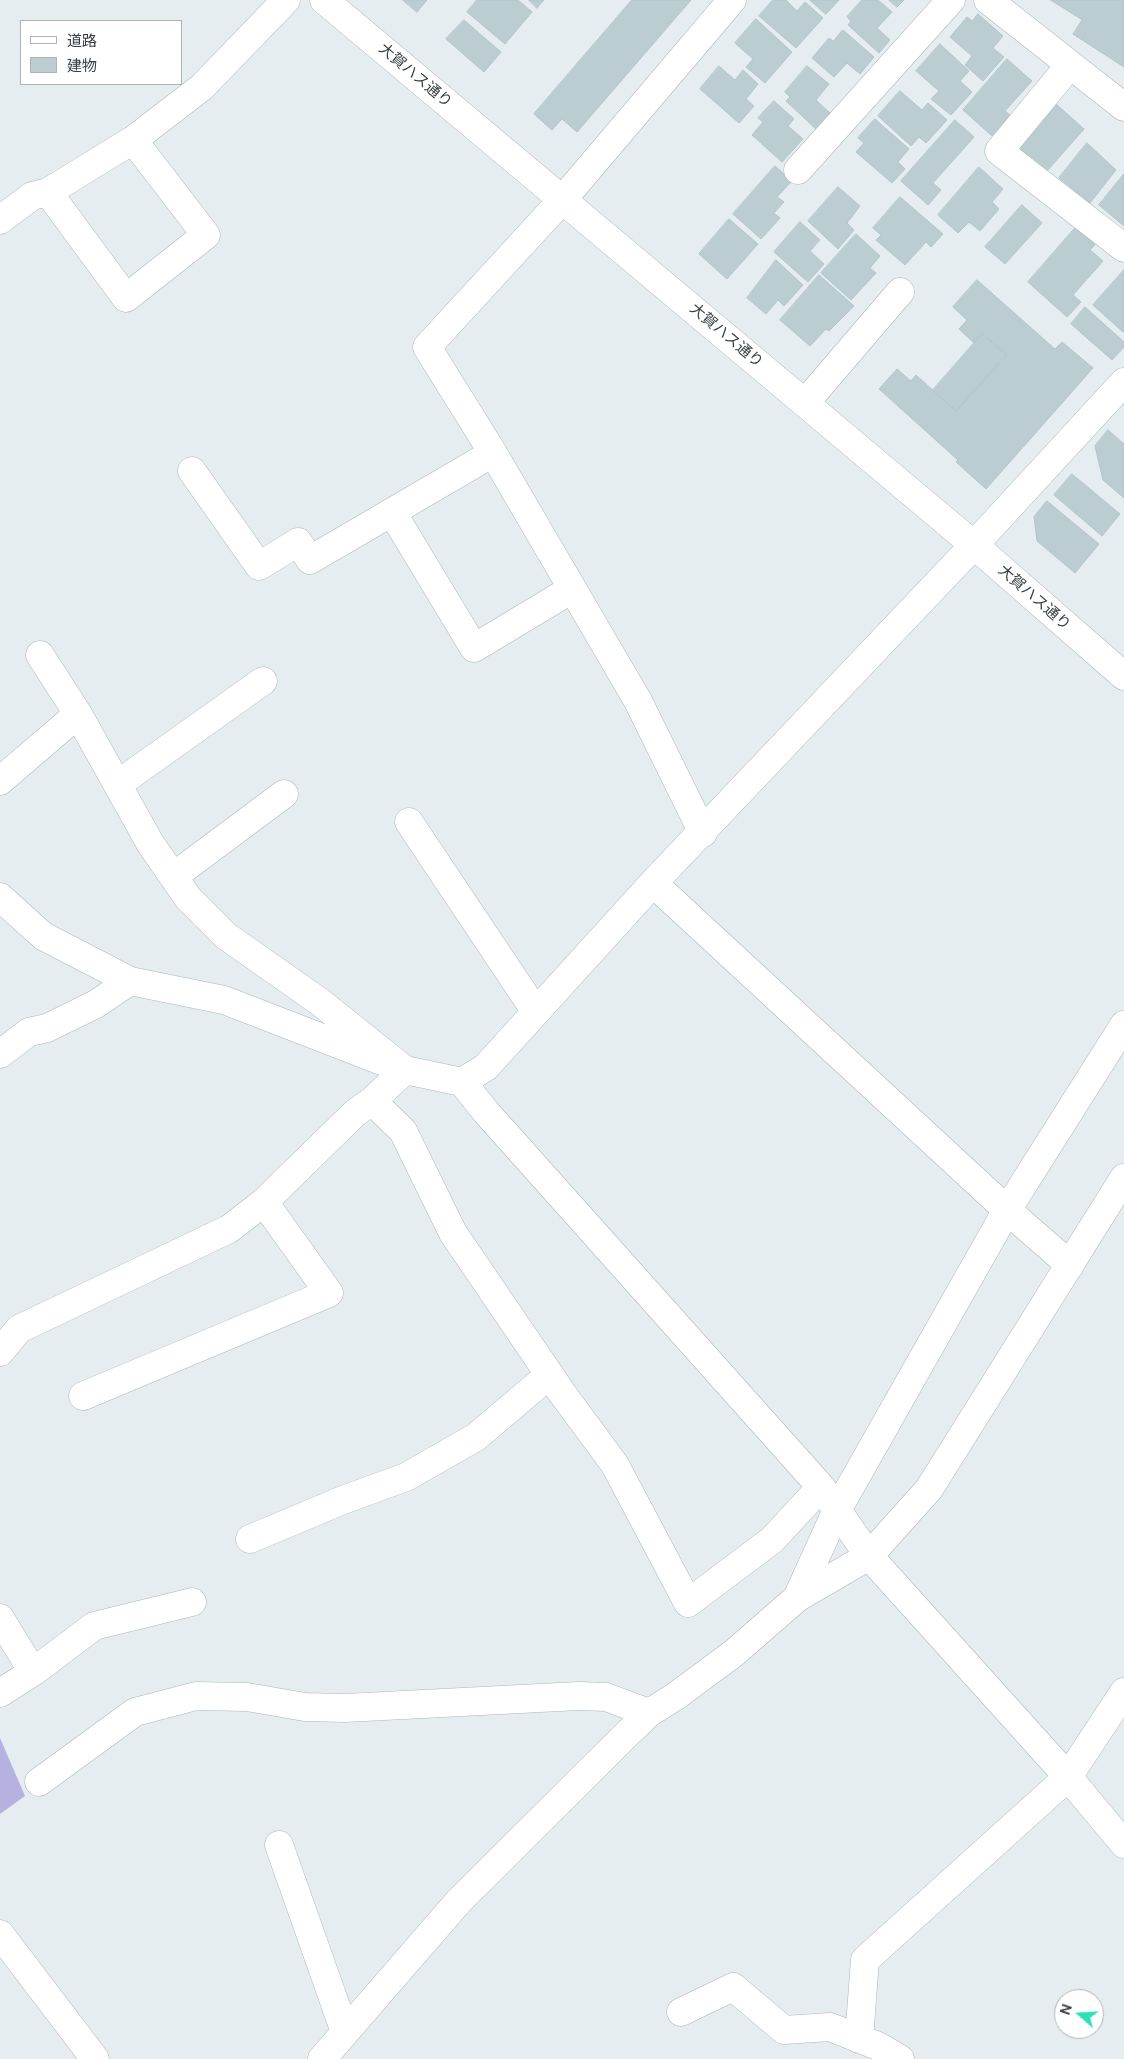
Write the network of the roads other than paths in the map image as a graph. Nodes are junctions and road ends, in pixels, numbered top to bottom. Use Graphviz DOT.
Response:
graph roads {
  1 [pos="286,0"];
  2 [pos="324,0"];
  3 [pos="732,0"];
  4 [pos="951,0"];
  5 [pos="988,0"];
  6 [pos="1070,65"];
  7 [pos="1124,107"];
  8 [pos="133,140"];
  9 [pos="798,170"];
  10 [pos="48,192"];
  11 [pos="563,199"];
  12 [pos="0,220"];
  13 [pos="1124,248"];
  14 [pos="900,292"];
  15 [pos="1124,382"];
  16 [pos="805,403"];
  17 [pos="493,453"];
  18 [pos="192,472"];
  19 [pos="392,512"];
  20 [pos="974,545"];
  21 [pos="572,588"];
  22 [pos="40,655"];
  23 [pos="1124,676"];
  24 [pos="263,681"];
  25 [pos="78,714"];
  26 [pos="0,781"];
  27 [pos="118,784"];
  28 [pos="284,794"];
  29 [pos="410,822"];
  30 [pos="703,833"];
  31 [pos="174,876"];
  32 [pos="653,883"];
  33 [pos="0,897"];
  34 [pos="130,981"];
  35 [pos="536,1012"];
  36 [pos="1124,1025"];
  37 [pos="0,1054"];
  38 [pos="405,1070"];
  39 [pos="462,1082"];
  40 [pos="372,1101"];
  41 [pos="1124,1178"];
  42 [pos="264,1202"];
  43 [pos="1007,1210"];
  44 [pos="1070,1266"];
  45 [pos="0,1352"];
  46 [pos="549,1374"];
  47 [pos="83,1396"];
  48 [pos="821,1487"];
  49 [pos="836,1512"];
  50 [pos="250,1539"];
  51 [pos="869,1556"];
  52 [pos="797,1598"];
  53 [pos="192,1602"];
  54 [pos="0,1618"];
  55 [pos="32,1672"];
  56 [pos="1124,1692"];
  57 [pos="0,1693"];
  58 [pos="649,1713"];
  59 [pos="1068,1778"];
  60 [pos="39,1782"];
  61 [pos="1124,1844"];
  62 [pos="279,1845"];
  63 [pos="0,1934"];
  64 [pos="681,2012"];
  65 [pos="345,2032"];
  66 [pos="860,2039"];
  67 [pos="95,2059"];
  68 [pos="322,2059"];
  69 [pos="900,2059"];
  1 -- 8 [label="street"];
  2 -- 11 [label="street, 大賀ハス通り"];
  3 -- 11 [label="street"];
  4 -- 9 [label="street"];
  5 -- 6 [label="street"];
  6 -- 7 [label="street"];
  6 -- 13 [label="street"];
  8 -- 10 [label="street"];
  8 -- 10 [label="street"];
  10 -- 12 [label="street"];
  11 -- 16 [label="street, 大賀ハス通り"];
  11 -- 17 [label="street"];
  14 -- 16 [label="street"];
  15 -- 20 [label="street"];
  16 -- 20 [label="street, 大賀ハス通り"];
  17 -- 19 [label="street"];
  17 -- 21 [label="street"];
  18 -- 19 [label="street"];
  19 -- 21 [label="street"];
  20 -- 23 [label="street, 大賀ハス通り"];
  20 -- 30 [label="street"];
  21 -- 30 [label="street"];
  22 -- 25 [label="street"];
  24 -- 27 [label="street"];
  25 -- 26 [label="street"];
  25 -- 27 [label="street"];
  27 -- 31 [label="street"];
  28 -- 31 [label="street"];
  29 -- 35 [label="street"];
  30 -- 32 [label="street"];
  31 -- 38 [label="street"];
  32 -- 35 [label="street"];
  32 -- 43 [label="street"];
  33 -- 34 [label="street"];
  34 -- 37 [label="street"];
  34 -- 38 [label="street"];
  35 -- 39 [label="street"];
  36 -- 43 [label="street"];
  38 -- 39 [label="street"];
  38 -- 40 [label="street"];
  39 -- 48 [label="street"];
  40 -- 42 [label="street"];
  40 -- 46 [label="street"];
  41 -- 44 [label="street"];
  42 -- 45 [label="street"];
  42 -- 47 [label="street"];
  43 -- 44 [label="street"];
  43 -- 49 [label="street"];
  44 -- 51 [label="street"];
  46 -- 48 [label="street"];
  46 -- 50 [label="street"];
  48 -- 49 [label="street"];
  49 -- 51 [label="street"];
  49 -- 52 [label="street"];
  51 -- 52 [label="street"];
  51 -- 59 [label="street"];
  52 -- 58 [label="street"];
  53 -- 55 [label="street"];
  54 -- 55 [label="street"];
  55 -- 57 [label="street"];
  56 -- 59 [label="street"];
  58 -- 60 [label="street"];
  58 -- 65 [label="street"];
  59 -- 61 [label="street"];
  59 -- 66 [label="street"];
  62 -- 65 [label="street"];
  63 -- 67 [label="street"];
  64 -- 66 [label="street"];
  65 -- 68 [label="street"];
  66 -- 69 [label="street"];
}
